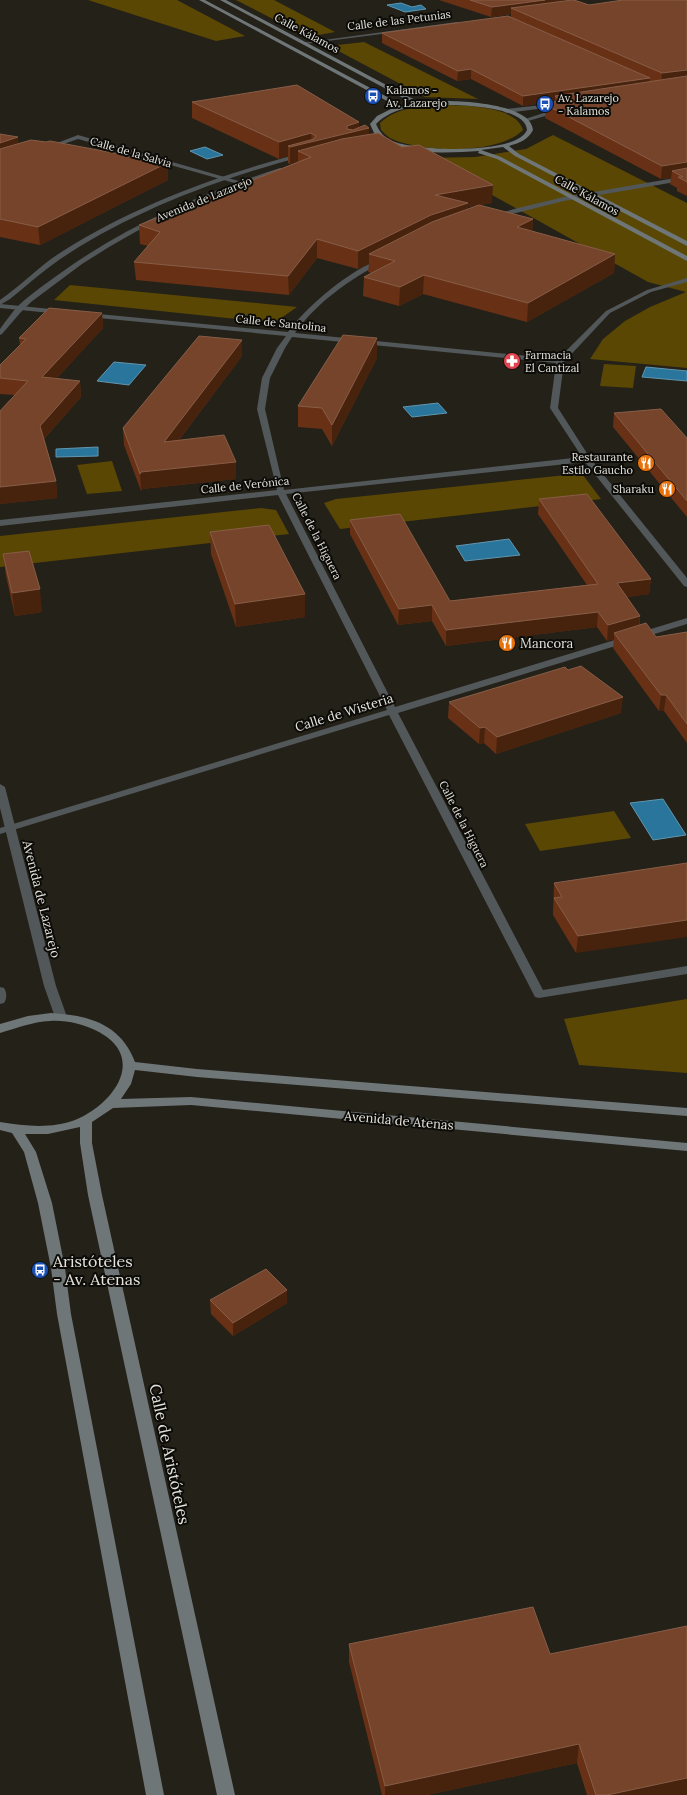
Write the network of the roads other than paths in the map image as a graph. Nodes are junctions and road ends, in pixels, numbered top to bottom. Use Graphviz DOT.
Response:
graph roads {
  1 [pos="201,0"];
  2 [pos="222,0"];
  3 [pos="465,22"];
  4 [pos="304,43"];
  5 [pos="426,104"];
  6 [pos="566,104"];
  7 [pos="397,109"];
  8 [pos="563,110"];
  9 [pos="506,111"];
  10 [pos="525,120"];
  11 [pos="395,143"];
  12 [pos="382,145"];
  13 [pos="505,146"];
  14 [pos="43,149"];
  15 [pos="476,150"];
  16 [pos="310,153"];
  17 [pos="291,166"];
  18 [pos="225,178"];
  19 [pos="687,178"];
  20 [pos="240,183"];
  21 [pos="591,194"];
  22 [pos="571,198"];
  23 [pos="486,219"];
  24 [pos="687,244"];
  25 [pos="392,255"];
  26 [pos="687,259"];
  27 [pos="687,280"];
  28 [pos="0,303"];
  29 [pos="0,306"];
  30 [pos="20,308"];
  31 [pos="72,313"];
  32 [pos="80,314"];
  33 [pos="0,334"];
  34 [pos="289,335"];
  35 [pos="560,361"];
  36 [pos="587,458"];
  37 [pos="281,492"];
  38 [pos="0,523"];
  39 [pos="687,584"];
  40 [pos="687,621"];
  41 [pos="392,711"];
  42 [pos="0,787"];
  43 [pos="5,830"];
  44 [pos="687,970"];
  45 [pos="0,992"];
  46 [pos="0,1000"];
  47 [pos="60,1017"];
  48 [pos="0,1029"];
  49 [pos="129,1065"];
  50 [pos="111,1104"];
  51 [pos="687,1112"];
  52 [pos="86,1120"];
  53 [pos="0,1126"];
  54 [pos="16,1129"];
  55 [pos="687,1147"];
  56 [pos="155,1795"];
  57 [pos="226,1795"];
  1 -- 7 [label="main road, Calle Kálamos"];
  2 -- 4 [label="main road, Calle Kálamos"];
  3 -- 4 [label="street, Calle de las Petunias"];
  4 -- 5 [label="main road, Calle Kálamos"];
  5 -- 7 [label="main road"];
  5 -- 9 [label="main road"];
  6 -- 9 [label="street"];
  7 -- 11 [label="main road"];
  8 -- 10 [label="street"];
  9 -- 10 [label="main road"];
  10 -- 13 [label="main road"];
  11 -- 12 [label="street"];
  11 -- 15 [label="main road"];
  13 -- 15 [label="main road"];
  13 -- 21 [label="main road, Calle Kálamos"];
  14 -- 18 [label="street, Calle de la Salvia"];
  15 -- 22 [label="main road, Calle Kálamos"];
  16 -- 18 [label="street, Avenida de Lazarejo"];
  17 -- 20 [label="street, Avenida de Lazarejo"];
  18 -- 20 [label="street, Calle de la Salvia"];
  18 -- 28 [label="street, Avenida de Lazarejo"];
  19 -- 21 [label="street"];
  20 -- 30 [label="street, Avenida de Lazarejo"];
  21 -- 22 [label="street"];
  21 -- 24 [label="main road, Calle Kálamos"];
  22 -- 23 [label="street"];
  22 -- 26 [label="main road, Calle Kálamos"];
  25 -- 34 [label="street, Calle de la Higuera"];
  27 -- 35 [label="street"];
  29 -- 30 [label="street"];
  30 -- 31 [label="street"];
  30 -- 33 [label="street, Avenida de Lazarejo"];
  32 -- 34 [label="street, Calle de Santolina"];
  34 -- 35 [label="street, Calle de Santolina"];
  34 -- 37 [label="street, Calle de la Higuera"];
  35 -- 36 [label="street"];
  36 -- 37 [label="street, Calle de Verónica"];
  36 -- 39 [label="street"];
  37 -- 38 [label="street, Calle de Verónica"];
  37 -- 41 [label="street, Calle de la Higuera"];
  40 -- 41 [label="street, Calle de Wisteria"];
  41 -- 43 [label="street, Calle de Wisteria"];
  41 -- 44 [label="street, Calle de la Higuera"];
  42 -- 43 [label="street, Avenida de Lazarejo"];
  43 -- 47 [label="street, Avenida de Lazarejo"];
  45 -- 46 [label="street"];
  47 -- 48 [label="main road"];
  47 -- 49 [label="main road"];
  49 -- 50 [label="main road"];
  49 -- 51 [label="main road"];
  50 -- 52 [label="main road"];
  50 -- 55 [label="main road, Avenida de Atenas"];
  52 -- 54 [label="main road"];
  52 -- 57 [label="main road, Calle de Aristóteles"];
  53 -- 54 [label="main road"];
  54 -- 56 [label="main road"];
}
